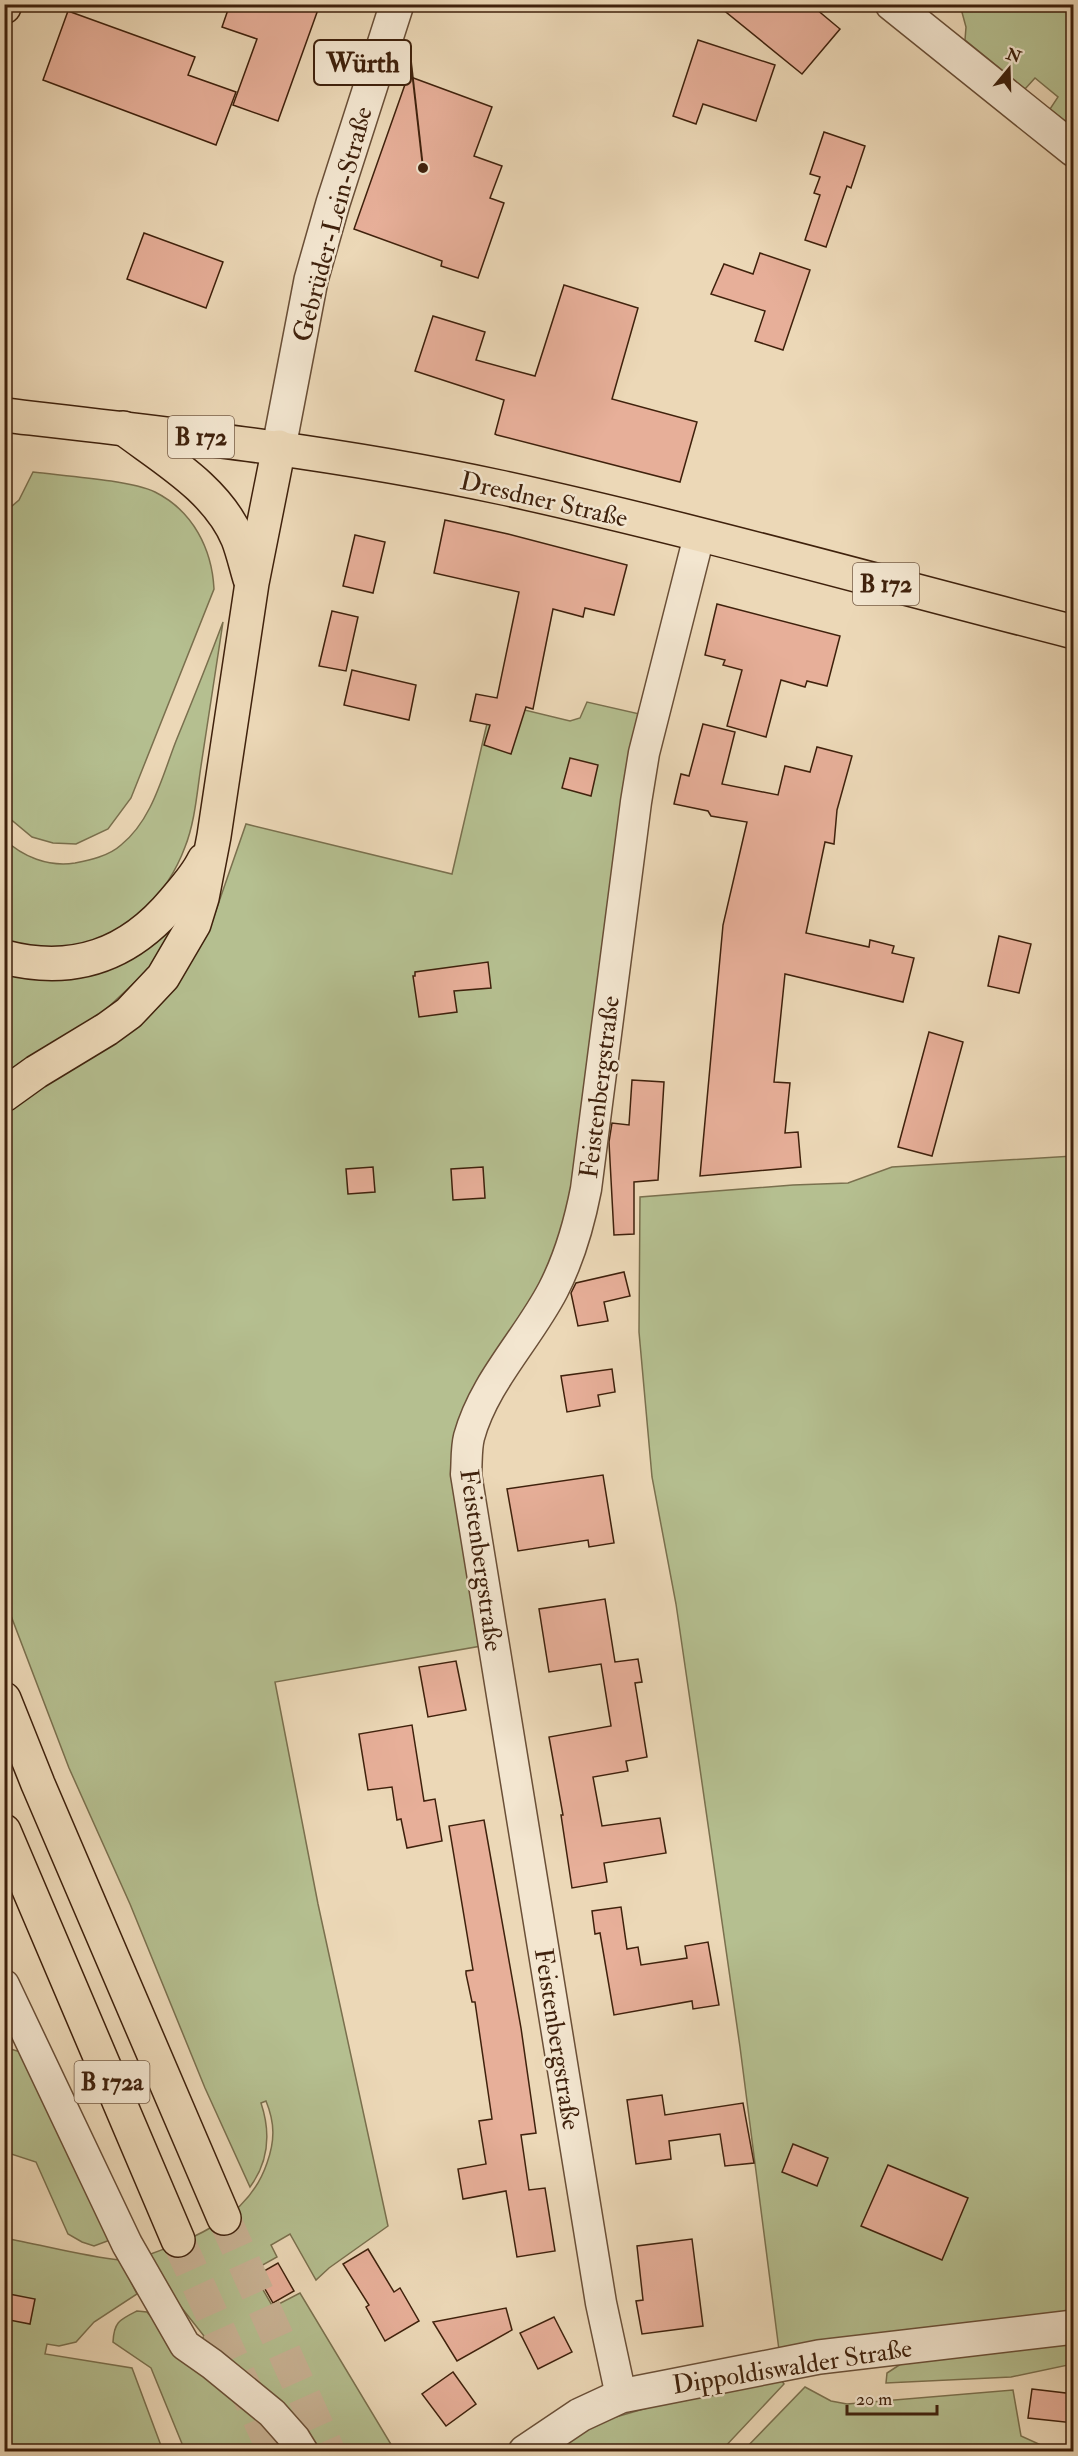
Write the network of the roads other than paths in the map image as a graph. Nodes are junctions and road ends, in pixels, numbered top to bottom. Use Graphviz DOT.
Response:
graph roads {
  1 [pos="397,4"];
  2 [pos="892,4"];
  3 [pos="1074,150"];
  4 [pos="4,415"];
  5 [pos="123,429"];
  6 [pos="279,447"];
  7 [pos="699,536"];
  8 [pos="252,583"];
  9 [pos="1074,632"];
  10 [pos="214,836"];
  11 [pos="4,957"];
  12 [pos="4,1095"];
  13 [pos="4,1699"];
  14 [pos="4,1831"];
  15 [pos="4,1984"];
  16 [pos="224,2218"];
  17 [pos="178,2240"];
  18 [pos="1074,2327"];
  19 [pos="621,2396"];
  20 [pos="303,2451"];
  21 [pos="525,2451"];
  1 -- 6 [label="street, Gebrüder-Lein-Straße"];
  2 -- 3 [label="street"];
  4 -- 5 [label="main road, Dresdner Straße / B 172"];
  5 -- 6 [label="main road, Dresdner Straße / B 172"];
  5 -- 8 [label="main road"];
  6 -- 7 [label="main road, Dresdner Straße / B 172"];
  6 -- 8 [label="main road"];
  7 -- 9 [label="main road, Dresdner Straße / B 172"];
  7 -- 19 [label="street, Feistenbergstraße"];
  8 -- 10 [label="main road"];
  10 -- 11 [label="main road"];
  10 -- 12 [label="main road"];
  13 -- 16 [label="main road, B 172a"];
  14 -- 17 [label="main road, B 172a"];
  15 -- 20 [label="street"];
  18 -- 19 [label="street, Dippoldiswalder Straße"];
  19 -- 21 [label="street, Dippoldiswalder Straße"];
}
